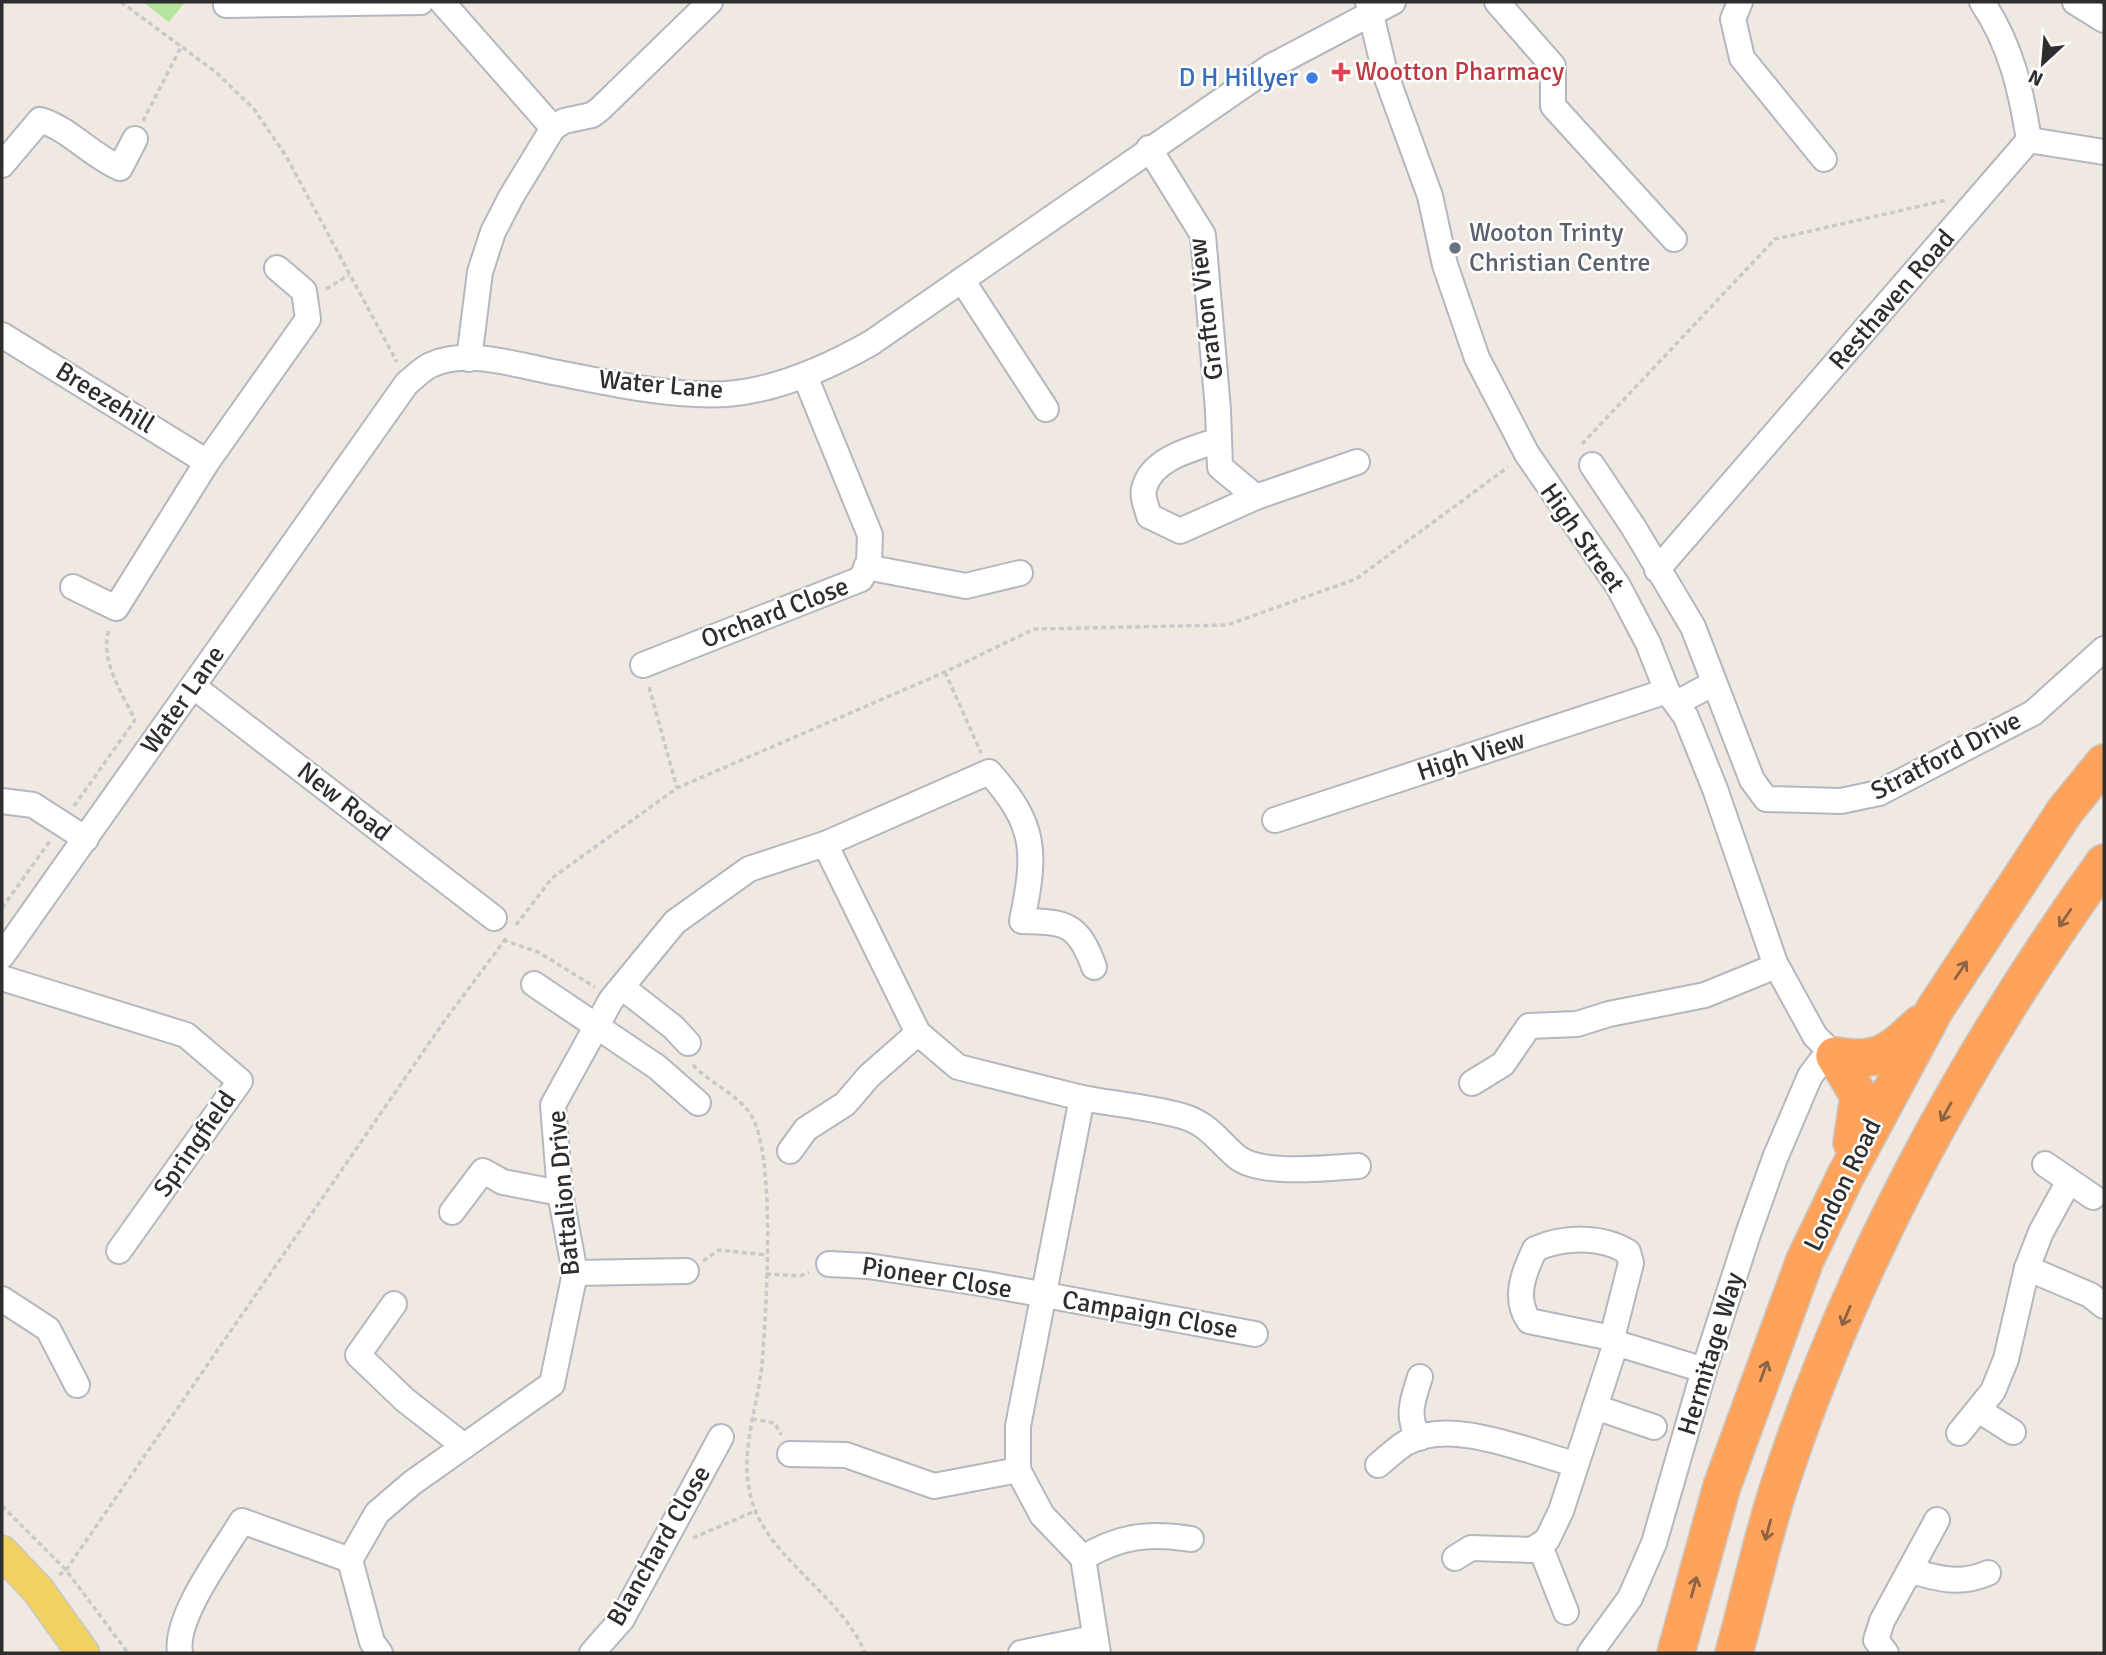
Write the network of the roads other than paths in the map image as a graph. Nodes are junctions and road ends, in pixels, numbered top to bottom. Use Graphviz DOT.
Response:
graph roads {
  1 [pos="421,2"];
  2 [pos="442,2"];
  3 [pos="710,2"];
  4 [pos="1393,2"];
  5 [pos="1497,2"];
  6 [pos="1740,2"];
  7 [pos="1982,2"];
  8 [pos="2075,2"];
  9 [pos="226,5"];
  10 [pos="1369,8"];
  11 [pos="2104,20"];
  12 [pos="553,128"];
  13 [pos="135,139"];
  14 [pos="2029,140"];
  15 [pos="1149,148"];
  16 [pos="2104,152"];
  17 [pos="1824,159"];
  18 [pos="2,165"];
  19 [pos="1674,239"];
  20 [pos="277,268"];
  21 [pos="962,280"];
  22 [pos="4,342"];
  23 [pos="469,359"];
  24 [pos="805,376"];
  25 [pos="1046,409"];
  26 [pos="1219,440"];
  27 [pos="1587,455"];
  28 [pos="1357,461"];
  29 [pos="207,462"];
  30 [pos="1256,497"];
  31 [pos="866,568"];
  32 [pos="1657,570"];
  33 [pos="1020,573"];
  34 [pos="73,587"];
  35 [pos="2104,649"];
  36 [pos="643,665"];
  37 [pos="1714,683"];
  38 [pos="193,686"];
  39 [pos="1672,697"];
  40 [pos="2104,763"];
  41 [pos="2,801"];
  42 [pos="1275,820"];
  43 [pos="86,839"];
  44 [pos="825,844"];
  45 [pos="2104,863"];
  46 [pos="494,918"];
  47 [pos="2,956"];
  48 [pos="1776,966"];
  49 [pos="1094,967"];
  50 [pos="2,978"];
  51 [pos="534,984"];
  52 [pos="617,994"];
  53 [pos="1935,1009"];
  54 [pos="596,1028"];
  55 [pos="918,1033"];
  56 [pos="690,1052"];
  57 [pos="1831,1054"];
  58 [pos="1472,1083"];
  59 [pos="1082,1098"];
  60 [pos="698,1103"];
  61 [pos="790,1151"];
  62 [pos="2045,1164"];
  63 [pos="1358,1166"];
  64 [pos="1846,1175"];
  65 [pos="2070,1181"];
  66 [pos="560,1193"];
  67 [pos="2093,1198"];
  68 [pos="452,1212"];
  69 [pos="119,1251"];
  70 [pos="830,1264"];
  71 [pos="2026,1268"];
  72 [pos="686,1271"];
  73 [pos="575,1273"];
  74 [pos="1044,1296"];
  75 [pos="2,1299"];
  76 [pos="394,1304"];
  77 [pos="2104,1306"];
  78 [pos="1255,1334"];
  79 [pos="1614,1340"];
  80 [pos="1703,1370"];
  81 [pos="1420,1377"];
  82 [pos="77,1385"];
  83 [pos="1595,1407"];
  84 [pos="1980,1411"];
  85 [pos="1654,1427"];
  86 [pos="2013,1432"];
  87 [pos="1959,1433"];
  88 [pos="721,1437"];
  89 [pos="1420,1438"];
  90 [pos="464,1446"];
  91 [pos="790,1454"];
  92 [pos="1576,1464"];
  93 [pos="1378,1465"];
  94 [pos="1018,1470"];
  95 [pos="1937,1520"];
  96 [pos="1191,1539"];
  97 [pos="1540,1546"];
  98 [pos="2,1552"];
  99 [pos="1083,1558"];
  100 [pos="1455,1558"];
  101 [pos="350,1560"];
  102 [pos="1911,1571"];
  103 [pos="1988,1573"];
  104 [pos="1566,1612"];
  105 [pos="1095,1646"];
  106 [pos="83,1653"];
  107 [pos="180,1653"];
  108 [pos="380,1653"];
  109 [pos="592,1653"];
  110 [pos="1021,1653"];
  111 [pos="1590,1653"];
  112 [pos="1676,1653"];
  113 [pos="1734,1653"];
  114 [pos="1886,1653"];
  1 -- 9 [label="street"];
  2 -- 12 [label="street"];
  3 -- 12 [label="street"];
  4 -- 10 [label="street, Water Lane"];
  5 -- 19 [label="street"];
  6 -- 17 [label="street"];
  7 -- 14 [label="street"];
  8 -- 11 [label="street"];
  10 -- 15 [label="street, Water Lane"];
  10 -- 39 [label="street, High Street"];
  12 -- 23 [label="street"];
  13 -- 18 [label="street"];
  14 -- 16 [label="street"];
  14 -- 32 [label="street, Resthaven Road"];
  15 -- 21 [label="street, Water Lane"];
  15 -- 26 [label="street, Grafton View"];
  20 -- 29 [label="street"];
  21 -- 24 [label="street, Water Lane"];
  21 -- 25 [label="street"];
  22 -- 29 [label="street, Breezehill"];
  23 -- 24 [label="street, Water Lane"];
  23 -- 38 [label="street, Water Lane"];
  24 -- 31 [label="street, Orchard Close"];
  26 -- 30 [label="street, Grafton View"];
  26 -- 30 [label="street"];
  27 -- 32 [label="street, Stratford Drive"];
  28 -- 30 [label="street"];
  29 -- 34 [label="street"];
  31 -- 33 [label="street"];
  31 -- 36 [label="street, Orchard Close"];
  32 -- 37 [label="street, Stratford Drive"];
  35 -- 37 [label="street, Stratford Drive"];
  37 -- 39 [label="street"];
  38 -- 43 [label="street, Water Lane"];
  38 -- 46 [label="street, New Road"];
  39 -- 42 [label="street, High View"];
  39 -- 48 [label="street, High Street"];
  53 -- 40 [label="highway, London Road, one-way"];
  41 -- 43 [label="street"];
  43 -- 47 [label="street, Water Lane"];
  44 -- 49 [label="street, Battalion Drive"];
  44 -- 52 [label="street, Battalion Drive"];
  44 -- 55 [label="street"];
  45 -- 113 [label="highway, one-way"];
  48 -- 57 [label="street, High Street"];
  48 -- 58 [label="street"];
  50 -- 69 [label="street, Springfield"];
  51 -- 54 [label="street"];
  52 -- 54 [label="street, Battalion Drive"];
  52 -- 56 [label="street"];
  53 -- 57 [label="highway"];
  53 -- 64 [label="highway, London Road"];
  54 -- 60 [label="street"];
  54 -- 66 [label="street, Battalion Drive"];
  55 -- 59 [label="street"];
  55 -- 61 [label="street"];
  57 -- 64 [label="highway"];
  57 -- 80 [label="street, Hermitage Way"];
  59 -- 63 [label="street"];
  59 -- 74 [label="street"];
  62 -- 65 [label="street"];
  112 -- 64 [label="highway, London Road, one-way"];
  65 -- 67 [label="street"];
  65 -- 71 [label="street"];
  66 -- 68 [label="street"];
  66 -- 73 [label="street, Battalion Drive"];
  70 -- 74 [label="street, Pioneer Close"];
  71 -- 77 [label="street"];
  71 -- 84 [label="street"];
  72 -- 73 [label="street"];
  73 -- 90 [label="street, Battalion Drive"];
  74 -- 78 [label="street, Campaign Close"];
  74 -- 94 [label="street"];
  75 -- 82 [label="street"];
  76 -- 90 [label="street"];
  79 -- 79 [label="street"];
  79 -- 80 [label="street"];
  79 -- 83 [label="street"];
  80 -- 111 [label="street, Hermitage Way"];
  81 -- 89 [label="street"];
  83 -- 85 [label="street"];
  83 -- 92 [label="street"];
  84 -- 86 [label="street"];
  84 -- 87 [label="street"];
  88 -- 109 [label="street, Blanchard Close"];
  89 -- 92 [label="street"];
  89 -- 93 [label="street"];
  90 -- 101 [label="street, Battalion Drive"];
  91 -- 94 [label="street"];
  92 -- 97 [label="street"];
  94 -- 99 [label="street"];
  95 -- 102 [label="street"];
  96 -- 99 [label="street"];
  97 -- 100 [label="street"];
  97 -- 104 [label="street"];
  98 -- 106 [label="main road"];
  99 -- 105 [label="street"];
  101 -- 107 [label="street"];
  101 -- 108 [label="street"];
  102 -- 103 [label="street"];
  102 -- 114 [label="street"];
  105 -- 110 [label="street"];
}
